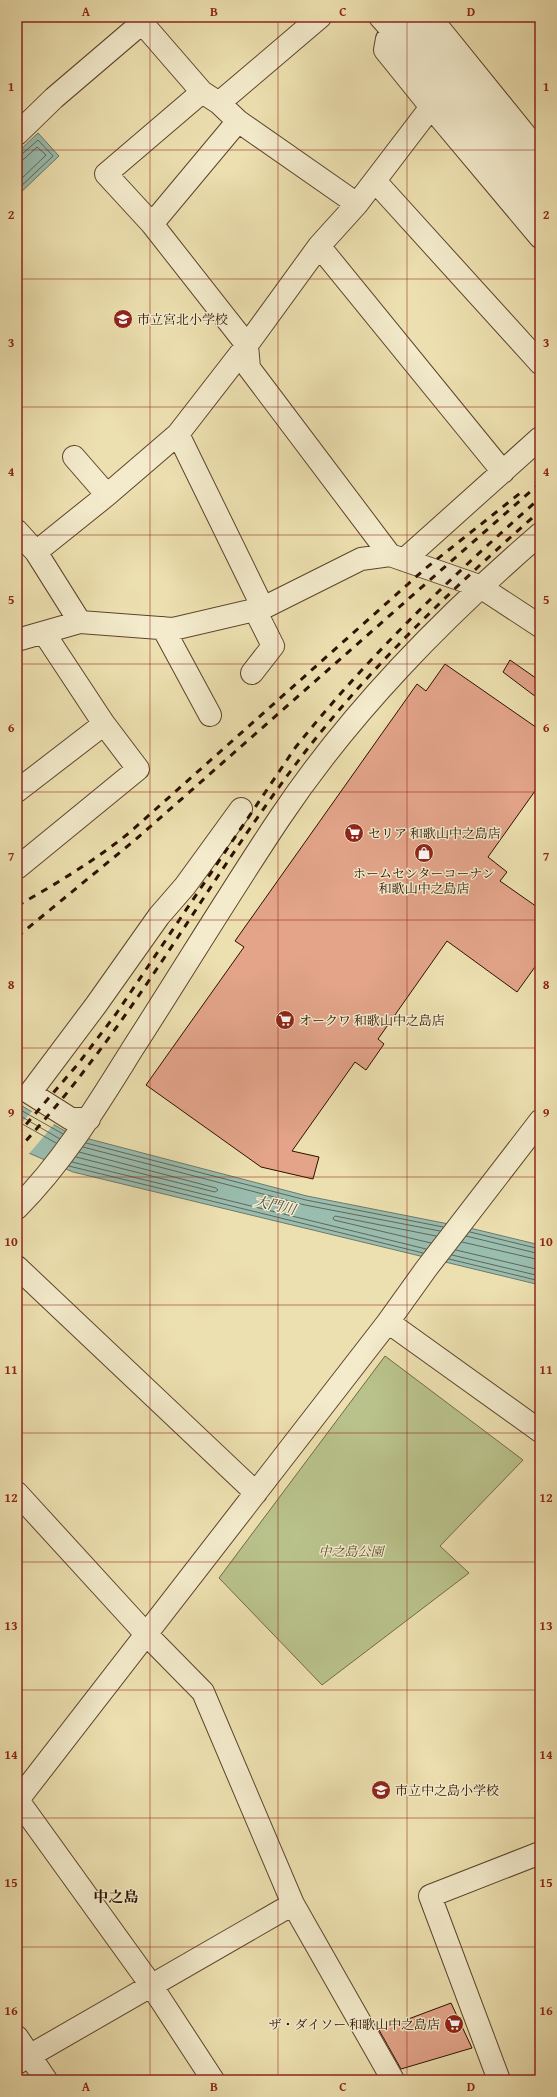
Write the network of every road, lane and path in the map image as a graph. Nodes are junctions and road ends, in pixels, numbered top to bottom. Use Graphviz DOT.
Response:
graph roads {
  1 [pos="320,17"];
  2 [pos="380,17"];
  3 [pos="140,20"];
  4 [pos="412,21"];
  5 [pos="422,50"];
  6 [pos="211,97"];
  7 [pos="431,107"];
  8 [pos="238,121"];
  9 [pos="17,134"];
  10 [pos="540,152"];
  11 [pos="540,178"];
  12 [pos="374,181"];
  13 [pos="356,204"];
  14 [pos="540,206"];
  15 [pos="152,224"];
  16 [pos="540,237"];
  17 [pos="319,246"];
  18 [pos="247,345"];
  19 [pos="540,363"];
  20 [pos="178,434"];
  21 [pos="540,438"];
  22 [pos="74,457"];
  23 [pos="504,472"];
  24 [pos="107,495"];
  25 [pos="17,531"];
  26 [pos="540,534"];
  27 [pos="36,552"];
  28 [pos="397,557"];
  29 [pos="479,586"];
  30 [pos="259,609"];
  31 [pos="80,622"];
  32 [pos="540,626"];
  33 [pos="163,628"];
  34 [pos="44,633"];
  35 [pos="17,640"];
  36 [pos="252,673"];
  37 [pos="205,713"];
  38 [pos="104,724"];
  39 [pos="17,791"];
  40 [pos="241,809"];
  41 [pos="17,868"];
  42 [pos="540,1121"];
  43 [pos="87,1122"];
  44 [pos="17,1208"];
  45 [pos="17,1267"];
  46 [pos="388,1322"];
  47 [pos="540,1431"];
  48 [pos="17,1493"];
  49 [pos="256,1493"];
  50 [pos="146,1634"];
  51 [pos="17,1800"];
  52 [pos="540,1853"];
  53 [pos="293,1904"];
  54 [pos="151,1985"];
  55 [pos="17,2037"];
  56 [pos="23,2060"];
  57 [pos="46,2080"];
  58 [pos="213,2080"];
  59 [pos="393,2080"];
  60 [pos="499,2080"];
  1 -- 6 [label="street"];
  2 -- 4 [label="street"];
  3 -- 6 [label="street"];
  3 -- 9 [label="street"];
  4 -- 5 [label="street"];
  4 -- 7 [label="street"];
  4 -- 10 [label="street"];
  5 -- 11 [label="street"];
  5 -- 14 [label="street"];
  6 -- 8 [label="street"];
  6 -- 15 [label="street"];
  7 -- 12 [label="street"];
  7 -- 16 [label="street"];
  8 -- 13 [label="street"];
  8 -- 15 [label="street"];
  12 -- 13 [label="street"];
  12 -- 19 [label="street"];
  13 -- 17 [label="street"];
  15 -- 18 [label="street"];
  17 -- 18 [label="street"];
  17 -- 23 [label="street"];
  18 -- 20 [label="street"];
  18 -- 28 [label="street"];
  20 -- 24 [label="street"];
  20 -- 30 [label="street"];
  21 -- 23 [label="street"];
  22 -- 24 [label="street"];
  23 -- 28 [label="street"];
  24 -- 27 [label="street"];
  25 -- 27 [label="street"];
  26 -- 29 [label="street"];
  27 -- 31 [label="street"];
  28 -- 29 [label="street"];
  28 -- 30 [label="street"];
  29 -- 32 [label="street"];
  29 -- 43 [label="street"];
  30 -- 33 [label="street"];
  30 -- 36 [label="street"];
  31 -- 33 [label="street"];
  31 -- 34 [label="street"];
  33 -- 37 [label="street"];
  34 -- 35 [label="street"];
  34 -- 38 [label="street"];
  38 -- 39 [label="street"];
  38 -- 41 [label="street"];
  40 -- 43 [label="street"];
  42 -- 46 [label="street"];
  43 -- 44 [label="street"];
  45 -- 49 [label="street"];
  46 -- 47 [label="street"];
  46 -- 49 [label="street"];
  48 -- 50 [label="street"];
  49 -- 50 [label="street"];
  50 -- 51 [label="street"];
  50 -- 53 [label="street"];
  51 -- 54 [label="street"];
  52 -- 60 [label="street"];
  53 -- 54 [label="street"];
  53 -- 59 [label="street"];
  54 -- 56 [label="street"];
  54 -- 58 [label="street"];
  55 -- 56 [label="street"];
  56 -- 57 [label="street"];
}
